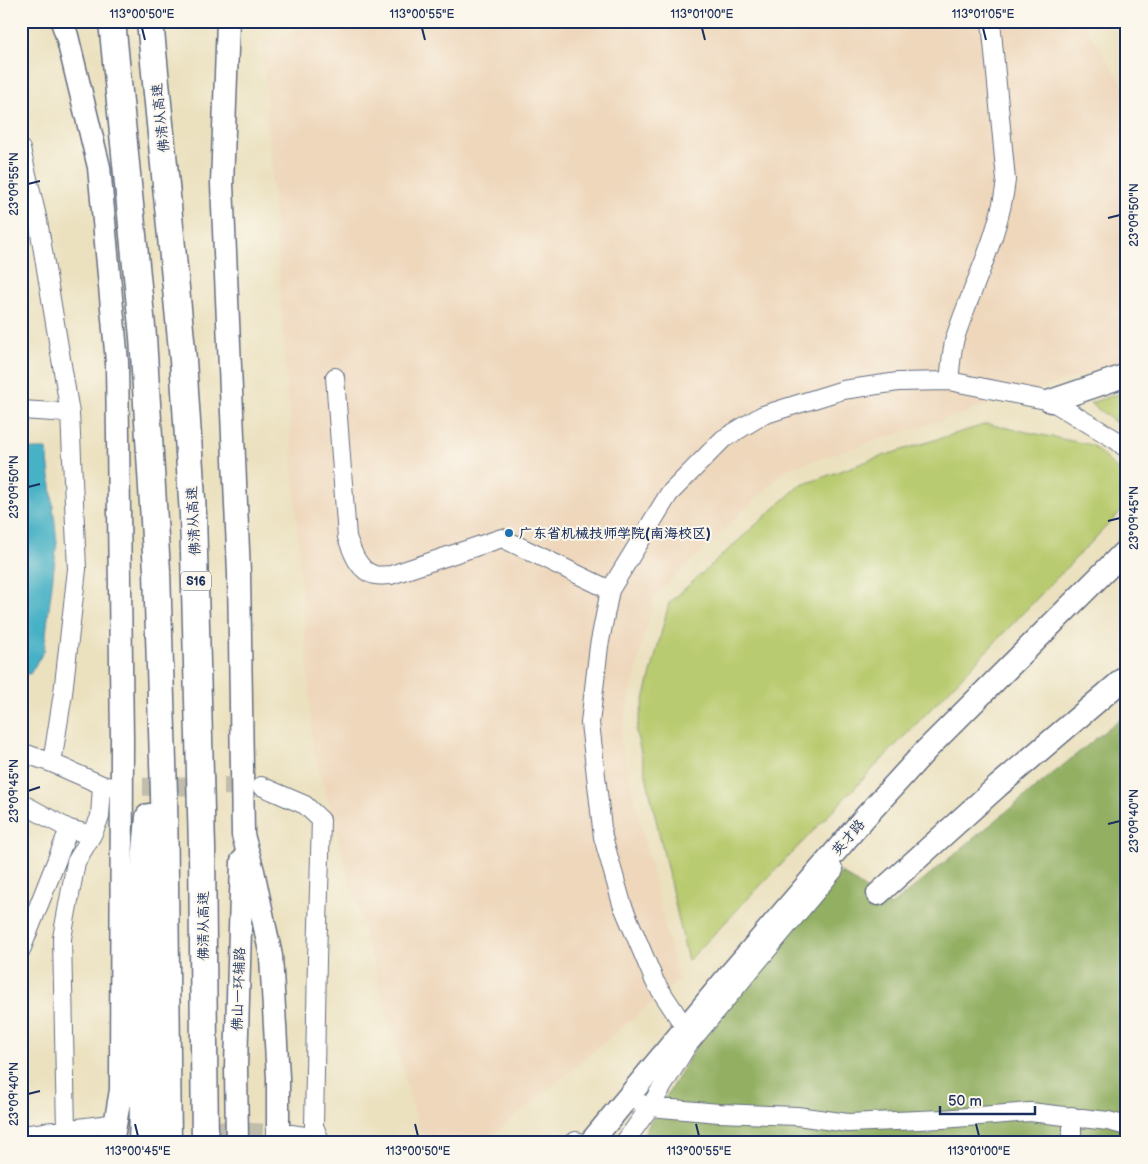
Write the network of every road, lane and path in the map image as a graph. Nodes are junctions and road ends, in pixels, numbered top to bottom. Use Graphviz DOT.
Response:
graph roads {
  1 [pos="62,21"];
  2 [pos="112,21"];
  3 [pos="150,21"];
  4 [pos="228,21"];
  5 [pos="991,21"];
  6 [pos="21,149"];
  7 [pos="1127,375"];
  8 [pos="335,377"];
  9 [pos="949,381"];
  10 [pos="1050,401"];
  11 [pos="21,410"];
  12 [pos="70,413"];
  13 [pos="1127,449"];
  14 [pos="1127,549"];
  15 [pos="1127,559"];
  16 [pos="610,590"];
  17 [pos="1127,676"];
  18 [pos="162,707"];
  19 [pos="21,752"];
  20 [pos="52,763"];
  21 [pos="261,786"];
  22 [pos="21,803"];
  23 [pos="69,829"];
  24 [pos="92,835"];
  25 [pos="243,835"];
  26 [pos="878,894"];
  27 [pos="21,950"];
  28 [pos="686,1029"];
  29 [pos="628,1098"];
  30 [pos="650,1108"];
  31 [pos="1072,1116"];
  32 [pos="1127,1126"];
  33 [pos="111,1133"];
  34 [pos="21,1135"];
  35 [pos="70,1136"];
  36 [pos="284,1138"];
  37 [pos="320,1140"];
  38 [pos="142,1143"];
  39 [pos="168,1143"];
  40 [pos="205,1143"];
  41 [pos="237,1143"];
  42 [pos="572,1143"];
  43 [pos="582,1143"];
  44 [pos="590,1143"];
  45 [pos="624,1143"];
  46 [pos="1072,1143"];
  1 -- 33 [label="main road"];
  2 -- 18 [label="highway"];
  3 -- 40 [label="highway, 佛清从高速 / S16"];
  4 -- 25 [label="main road"];
  5 -- 9 [label="street"];
  6 -- 12 [label="street"];
  7 -- 10 [label="main road"];
  8 -- 16 [label="street"];
  9 -- 10 [label="street"];
  9 -- 16 [label="street"];
  10 -- 13 [label="street"];
  11 -- 12 [label="street"];
  12 -- 20 [label="street"];
  14 -- 28 [label="main road, 英才路"];
  15 -- 30 [label="street, 英才路"];
  16 -- 28 [label="street"];
  17 -- 26 [label="main road"];
  18 -- 38 [label="highway"];
  18 -- 39 [label="highway"];
  19 -- 20 [label="street"];
  20 -- 24 [label="street"];
  21 -- 37 [label="street"];
  22 -- 23 [label="street"];
  23 -- 24 [label="street"];
  23 -- 27 [label="street"];
  24 -- 35 [label="street"];
  25 -- 36 [label="main road"];
  25 -- 41 [label="main road, 佛山一环辅路"];
  28 -- 29 [label="main road, 英才路"];
  29 -- 30 [label="street"];
  29 -- 44 [label="main road, 英才路"];
  30 -- 31 [label="street"];
  30 -- 45 [label="street, 英才路"];
  31 -- 32 [label="street"];
  31 -- 46 [label="street"];
  33 -- 35 [label="street"];
  34 -- 35 [label="street"];
  36 -- 37 [label="street"];
  42 -- 43 [label="street"];
}
